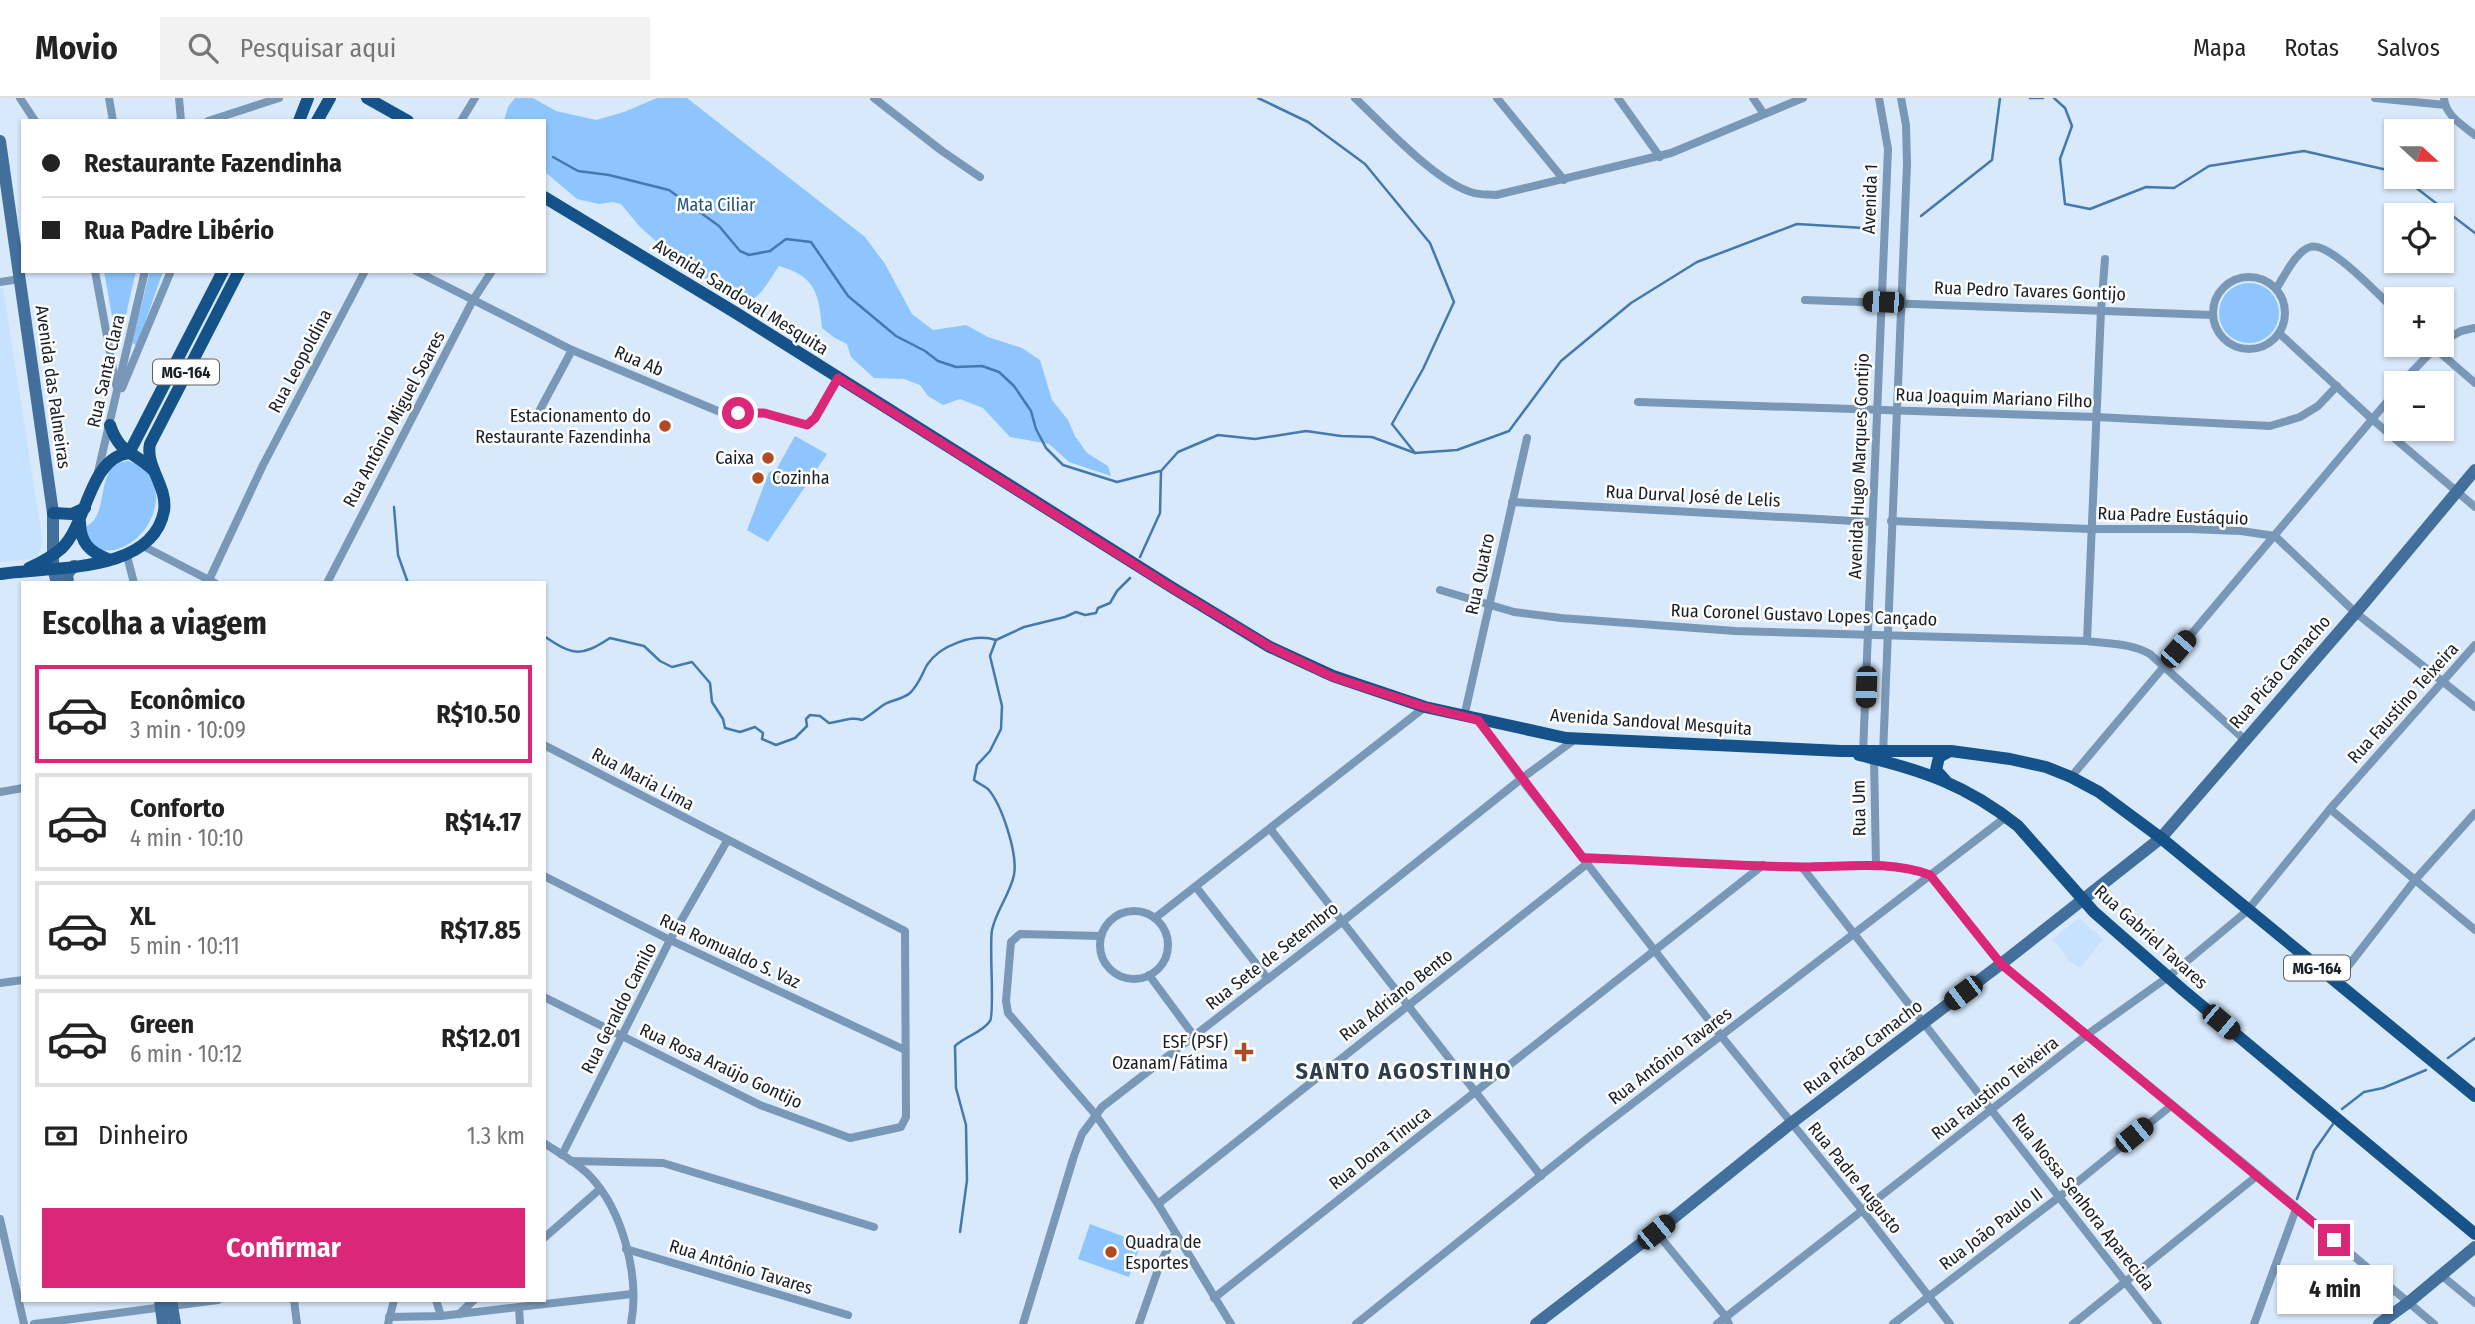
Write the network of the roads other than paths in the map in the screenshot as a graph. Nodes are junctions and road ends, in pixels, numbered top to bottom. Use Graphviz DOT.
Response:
graph roads {
  1 [pos="20,98"];
  2 [pos="109,98"];
  3 [pos="178,98"];
  4 [pos="279,98"];
  5 [pos="308,98"];
  6 [pos="330,98"];
  7 [pos="475,98"];
  8 [pos="874,98"];
  9 [pos="1355,98"];
  10 [pos="1497,98"];
  11 [pos="1618,98"];
  12 [pos="1753,98"];
  13 [pos="1803,98"];
  14 [pos="1880,98"];
  15 [pos="1901,98"];
  16 [pos="2375,98"];
  17 [pos="373,100"];
  18 [pos="2445,102"];
  19 [pos="1764,114"];
  20 [pos="34,119"];
  21 [pos="114,119"];
  22 [pos="181,119"];
  23 [pos="220,119"];
  24 [pos="300,119"];
  25 [pos="318,119"];
  26 [pos="405,119"];
  27 [pos="462,119"];
  28 [pos="2475,135"];
  29 [pos="0,141"];
  30 [pos="1660,157"];
  31 [pos="2,165"];
  32 [pos="980,177"];
  33 [pos="1564,180"];
  34 [pos="546,198"];
  35 [pos="2105,259"];
  36 [pos="95,273"];
  37 [pos="145,273"];
  38 [pos="170,273"];
  39 [pos="222,273"];
  40 [pos="238,273"];
  41 [pos="364,273"];
  42 [pos="420,273"];
  43 [pos="491,273"];
  44 [pos="20,279"];
  45 [pos="0,282"];
  46 [pos="2276,289"];
  47 [pos="1805,299"];
  48 [pos="474,300"];
  49 [pos="2384,301"];
  50 [pos="1883,302"];
  51 [pos="1902,302"];
  52 [pos="2101,310"];
  53 [pos="2212,315"];
  54 [pos="2475,328"];
  55 [pos="2279,333"];
  56 [pos="2454,334"];
  57 [pos="572,350"];
  58 [pos="2425,357"];
  59 [pos="2448,357"];
  60 [pos="2413,371"];
  61 [pos="838,378"];
  62 [pos="2475,383"];
  63 [pos="2337,386"];
  64 [pos="117,392"];
  65 [pos="1638,402"];
  66 [pos="2384,406"];
  67 [pos="113,410"];
  68 [pos="1876,410"];
  69 [pos="1896,410"];
  70 [pos="536,417"];
  71 [pos="2096,417"];
  72 [pos="2373,420"];
  73 [pos="110,425"];
  74 [pos="1527,438"];
  75 [pos="129,453"];
  76 [pos="2475,470"];
  77 [pos="158,476"];
  78 [pos="97,478"];
  79 [pos="2457,492"];
  80 [pos="1513,502"];
  81 [pos="2475,507"];
  82 [pos="85,508"];
  83 [pos="54,513"];
  84 [pos="1891,521"];
  85 [pos="80,522"];
  86 [pos="1872,522"];
  87 [pos="2091,529"];
  88 [pos="2275,536"];
  89 [pos="143,546"];
  90 [pos="54,553"];
  91 [pos="127,556"];
  92 [pos="109,560"];
  93 [pos="74,565"];
  94 [pos="53,568"];
  95 [pos="22,571"];
  96 [pos="0,574"];
  97 [pos="56,581"];
  98 [pos="68,581"];
  99 [pos="133,581"];
  100 [pos="212,581"];
  101 [pos="328,581"];
  102 [pos="1440,590"];
  103 [pos="1490,606"];
  104 [pos="2356,613"];
  105 [pos="1868,634"];
  106 [pos="1888,635"];
  107 [pos="2087,641"];
  108 [pos="2475,645"];
  109 [pos="2162,667"];
  110 [pos="2443,681"];
  111 [pos="1425,707"];
  112 [pos="2475,707"];
  113 [pos="1464,718"];
  114 [pos="1478,720"];
  115 [pos="1577,738"];
  116 [pos="2245,740"];
  117 [pos="546,746"];
  118 [pos="1951,751"];
  119 [pos="1876,756"];
  120 [pos="2071,777"];
  121 [pos="1521,779"];
  122 [pos="1945,780"];
  123 [pos="21,788"];
  124 [pos="0,792"];
  125 [pos="2330,808"];
  126 [pos="2475,813"];
  127 [pos="2006,817"];
  128 [pos="1271,830"];
  129 [pos="2161,838"];
  130 [pos="727,841"];
  131 [pos="1585,860"];
  132 [pos="1763,865"];
  133 [pos="1877,865"];
  134 [pos="1802,867"];
  135 [pos="1930,875"];
  136 [pos="546,877"];
  137 [pos="2415,880"];
  138 [pos="1196,887"];
  139 [pos="2082,899"];
  140 [pos="2247,911"];
  141 [pos="1155,918"];
  142 [pos="1343,921"];
  143 [pos="2475,930"];
  144 [pos="1853,934"];
  145 [pos="1101,936"];
  146 [pos="670,940"];
  147 [pos="1655,950"];
  148 [pos="2001,964"];
  149 [pos="1149,975"];
  150 [pos="2168,977"];
  151 [pos="1268,979"];
  152 [pos="21,981"];
  153 [pos="0,983"];
  154 [pos="2335,983"];
  155 [pos="546,999"];
  156 [pos="1408,1007"];
  157 [pos="1925,1023"];
  158 [pos="2088,1034"];
  159 [pos="1194,1036"];
  160 [pos="622,1037"];
  161 [pos="1722,1037"];
  162 [pos="905,1050"];
  163 [pos="1475,1093"];
  164 [pos="2475,1096"];
  165 [pos="2172,1105"];
  166 [pos="1992,1110"];
  167 [pos="1096,1114"];
  168 [pos="1790,1124"];
  169 [pos="546,1144"];
  170 [pos="562,1155"];
  171 [pos="571,1161"];
  172 [pos="2258,1175"];
  173 [pos="1541,1176"];
  174 [pos="600,1189"];
  175 [pos="2059,1197"];
  176 [pos="1158,1204"];
  177 [pos="2296,1209"];
  178 [pos="1863,1211"];
  179 [pos="0,1219"];
  180 [pos="874,1227"];
  181 [pos="1656,1232"];
  182 [pos="1175,1234"];
  183 [pos="2475,1234"];
  184 [pos="546,1236"];
  185 [pos="2475,1247"];
  186 [pos="626,1249"];
  187 [pos="2441,1275"];
  188 [pos="2126,1283"];
  189 [pos="632,1294"];
  190 [pos="1928,1297"];
  191 [pos="1214,1298"];
  192 [pos="294,1302"];
  193 [pos="393,1302"];
  194 [pos="437,1302"];
  195 [pos="472,1302"];
  196 [pos="2409,1302"];
  197 [pos="166,1303"];
  198 [pos="2475,1303"];
  199 [pos="519,1308"];
  200 [pos="459,1314"];
  201 [pos="441,1315"];
  202 [pos="848,1315"];
  203 [pos="1728,1320"];
  204 [pos="388,1321"];
  205 [pos="24,1324"];
  206 [pos="34,1324"];
  207 [pos="163,1324"];
  208 [pos="175,1324"];
  209 [pos="297,1324"];
  210 [pos="520,1324"];
  211 [pos="631,1324"];
  212 [pos="1023,1324"];
  213 [pos="1139,1324"];
  214 [pos="1231,1324"];
  215 [pos="1356,1324"];
  216 [pos="1536,1324"];
  217 [pos="1717,1324"];
  218 [pos="1893,1324"];
  219 [pos="1950,1324"];
  220 [pos="2073,1324"];
  221 [pos="2158,1324"];
  222 [pos="2254,1324"];
  223 [pos="2379,1324"];
  224 [pos="2434,1324"];
  1 -- 20 [label="street"];
  2 -- 21 [label="street"];
  3 -- 22 [label="street"];
  4 -- 23 [label="street"];
  5 -- 24 [label="main road"];
  6 -- 25 [label="main road"];
  7 -- 27 [label="street"];
  8 -- 32 [label="street"];
  9 -- 33 [label="street"];
  10 -- 33 [label="street"];
  11 -- 30 [label="street"];
  12 -- 19 [label="street"];
  13 -- 19 [label="street"];
  14 -- 50 [label="street, Avenida 1"];
  15 -- 51 [label="street, Avenida 1"];
  16 -- 18 [label="street"];
  17 -- 26 [label="main road"];
  18 -- 28 [label="street"];
  19 -- 30 [label="street"];
  29 -- 31 [label="street, Avenida das Palmeiras"];
  30 -- 33 [label="street"];
  31 -- 44 [label="street, Avenida das Palmeiras"];
  34 -- 61 [label="main road, Avenida Sandoval Mesquita"];
  35 -- 52 [label="street"];
  36 -- 64 [label="street"];
  37 -- 64 [label="street, Rua Santa Clara"];
  38 -- 67 [label="street"];
  39 -- 75 [label="main road, MG-164"];
  40 -- 77 [label="main road, MG-164"];
  41 -- 100 [label="street, Rua Leopoldina"];
  42 -- 48 [label="street, Rua Ab"];
  43 -- 48 [label="street, Rua Antônio Miguel Soares"];
  44 -- 45 [label="street"];
  44 -- 83 [label="street, Avenida das Palmeiras"];
  46 -- 49 [label="street"];
  46 -- 53 [label="street"];
  46 -- 55 [label="street"];
  47 -- 50 [label="street, Rua Pedro Tavares Gontijo"];
  48 -- 57 [label="street, Rua Ab"];
  48 -- 101 [label="street, Rua Antônio Miguel Soares"];
  50 -- 51 [label="street, Rua Pedro Tavares Gontijo"];
  50 -- 68 [label="street, Avenida Hugo Marques Gontijo"];
  51 -- 52 [label="street, Rua Pedro Tavares Gontijo"];
  51 -- 69 [label="street, Avenida Hugo Marques Gontijo"];
  52 -- 53 [label="street, Rua Pedro Tavares Gontijo"];
  52 -- 71 [label="street"];
  53 -- 55 [label="street"];
  54 -- 56 [label="street"];
  55 -- 63 [label="street"];
  57 -- 61 [label="street, Rua Ab"];
  57 -- 70 [label="street"];
  58 -- 60 [label="street"];
  59 -- 62 [label="street"];
  61 -- 111 [label="main road, Avenida Sandoval Mesquita"];
  63 -- 71 [label="street, Rua Joaquim Mariano Filho"];
  63 -- 72 [label="street"];
  64 -- 67 [label="street, Rua Santa Clara"];
  65 -- 68 [label="street, Rua Joaquim Mariano Filho"];
  66 -- 72 [label="street"];
  67 -- 73 [label="street, Rua Santa Clara"];
  68 -- 69 [label="street, Rua Joaquim Mariano Filho"];
  68 -- 86 [label="street, Avenida Hugo Marques Gontijo"];
  69 -- 71 [label="street, Rua Joaquim Mariano Filho"];
  69 -- 84 [label="street, Avenida Hugo Marques Gontijo"];
  71 -- 87 [label="street"];
  72 -- 79 [label="street"];
  72 -- 88 [label="street"];
  73 -- 75 [label="main road"];
  73 -- 78 [label="street, Rua Santa Clara"];
  74 -- 80 [label="street, Rua Quatro"];
  75 -- 77 [label="main road"];
  75 -- 78 [label="main road"];
  76 -- 79 [label="street, Rua Picão Camacho"];
  77 -- 89 [label="main road, MG-164"];
  78 -- 82 [label="main road"];
  79 -- 81 [label="street"];
  79 -- 104 [label="street, Rua Picão Camacho"];
  80 -- 86 [label="street, Rua Durval José de Lelis"];
  80 -- 103 [label="street, Rua Quatro"];
  82 -- 83 [label="main road"];
  82 -- 85 [label="main road"];
  83 -- 90 [label="street, Avenida das Palmeiras"];
  84 -- 87 [label="street, Rua Padre Eustáquio"];
  84 -- 106 [label="street, Avenida Hugo Marques Gontijo"];
  85 -- 90 [label="main road"];
  85 -- 92 [label="main road"];
  86 -- 105 [label="street, Avenida Hugo Marques Gontijo"];
  87 -- 88 [label="street, Rua Padre Eustáquio"];
  87 -- 107 [label="street"];
  88 -- 104 [label="street"];
  88 -- 109 [label="street"];
  89 -- 91 [label="main road, MG-164"];
  89 -- 100 [label="street"];
  90 -- 94 [label="street, Avenida das Palmeiras"];
  90 -- 95 [label="main road"];
  91 -- 92 [label="main road, MG-164"];
  91 -- 99 [label="street"];
  92 -- 93 [label="main road, MG-164"];
  93 -- 94 [label="main road, MG-164"];
  93 -- 98 [label="street"];
  94 -- 95 [label="main road, MG-164"];
  94 -- 97 [label="street"];
  95 -- 96 [label="main road, MG-164"];
  102 -- 103 [label="street, Rua Coronel Gustavo Lopes Cançado"];
  103 -- 105 [label="street, Rua Coronel Gustavo Lopes Cançado"];
  103 -- 113 [label="street, Rua Quatro"];
  104 -- 110 [label="street"];
  104 -- 116 [label="street, Rua Picão Camacho"];
  105 -- 106 [label="street, Rua Coronel Gustavo Lopes Cançado"];
  105 -- 119 [label="street, Avenida Hugo Marques Gontijo"];
  106 -- 107 [label="street, Rua Coronel Gustavo Lopes Cançado"];
  106 -- 119 [label="street, Avenida Hugo Marques Gontijo"];
  107 -- 109 [label="street, Rua Coronel Gustavo Lopes Cançado"];
  108 -- 110 [label="street, Rua Faustino Teixeira"];
  109 -- 116 [label="street, Rua Coronel Gustavo Lopes Cançado"];
  109 -- 120 [label="street"];
  110 -- 112 [label="street"];
  110 -- 125 [label="street, Rua Faustino Teixeira"];
  111 -- 113 [label="main road, Avenida Sandoval Mesquita"];
  111 -- 128 [label="street"];
  113 -- 114 [label="main road, Avenida Sandoval Mesquita"];
  114 -- 115 [label="main road, Avenida Sandoval Mesquita"];
  114 -- 121 [label="street, Rua Padre Augusto"];
  115 -- 119 [label="main road, Avenida Sandoval Mesquita"];
  115 -- 121 [label="street, Rua Sete de Setembro"];
  116 -- 129 [label="street, Rua Picão Camacho"];
  117 -- 130 [label="street, Rua Maria Lima"];
  118 -- 119 [label="main road, Avenida Sandoval Mesquita"];
  118 -- 120 [label="main road, Avenida Sandoval Mesquita"];
  118 -- 122 [label="main road"];
  119 -- 122 [label="main road, Rua Gabriel Tavares"];
  119 -- 133 [label="street, Rua Um"];
  120 -- 129 [label="main road, Avenida Sandoval Mesquita"];
  121 -- 131 [label="street, Rua Padre Augusto"];
  121 -- 142 [label="street, Rua Sete de Setembro"];
  122 -- 127 [label="main road, Rua Gabriel Tavares"];
  123 -- 124 [label="street"];
  125 -- 137 [label="street"];
  125 -- 140 [label="street, Rua Faustino Teixeira"];
  126 -- 137 [label="street"];
  127 -- 135 [label="street, Rua Antônio Tavares"];
  127 -- 139 [label="main road, Rua Gabriel Tavares"];
  128 -- 138 [label="street"];
  128 -- 142 [label="street"];
  129 -- 139 [label="street, Rua Picão Camacho"];
  129 -- 140 [label="main road, MG-164"];
  130 -- 146 [label="street, Rua Geraldo Camilo"];
  130 -- 162 [label="street, Rua Maria Lima"];
  131 -- 132 [label="street"];
  131 -- 147 [label="street, Rua Padre Augusto"];
  131 -- 156 [label="street, Rua Adriano Bento"];
  132 -- 134 [label="street"];
  132 -- 147 [label="street, Rua Dona Tinuca"];
  133 -- 134 [label="street"];
  133 -- 135 [label="street"];
  134 -- 144 [label="street, Rua Nossa Senhora Aparecida"];
  135 -- 144 [label="street, Rua Antônio Tavares"];
  135 -- 148 [label="street"];
  136 -- 146 [label="street, Rua Romualdo S. Vaz"];
  137 -- 143 [label="street"];
  137 -- 154 [label="street"];
  138 -- 141 [label="street"];
  138 -- 151 [label="street"];
  139 -- 148 [label="street, Rua Picão Camacho"];
  139 -- 150 [label="main road, Rua Gabriel Tavares"];
  140 -- 150 [label="street, Rua Faustino Teixeira"];
  140 -- 154 [label="main road, MG-164"];
  141 -- 145 [label="street"];
  141 -- 149 [label="street"];
  142 -- 151 [label="street, Rua Sete de Setembro"];
  142 -- 156 [label="street"];
  144 -- 157 [label="street, Rua Nossa Senhora Aparecida"];
  144 -- 161 [label="street, Rua Antônio Tavares"];
  145 -- 149 [label="street"];
  145 -- 167 [label="street"];
  146 -- 160 [label="street, Rua Geraldo Camilo"];
  146 -- 162 [label="street, Rua Romualdo S. Vaz"];
  147 -- 161 [label="street, Rua Padre Augusto"];
  147 -- 163 [label="street, Rua Dona Tinuca"];
  148 -- 157 [label="street, Rua Picão Camacho"];
  148 -- 158 [label="street"];
  149 -- 159 [label="street"];
  150 -- 158 [label="street, Rua Faustino Teixeira"];
  150 -- 183 [label="main road, Rua Gabriel Tavares"];
  151 -- 159 [label="street, Rua Sete de Setembro"];
  152 -- 153 [label="street"];
  154 -- 164 [label="main road, MG-164"];
  155 -- 160 [label="street, Rua Rosa Araújo Gontijo"];
  156 -- 163 [label="street"];
  156 -- 176 [label="street, Rua Adriano Bento"];
  157 -- 166 [label="street, Rua Nossa Senhora Aparecida"];
  157 -- 168 [label="street, Rua Picão Camacho"];
  158 -- 165 [label="street"];
  158 -- 166 [label="street, Rua Faustino Teixeira"];
  159 -- 167 [label="street, Rua Sete de Setembro"];
  160 -- 162 [label="street, Rua Rosa Araújo Gontijo"];
  160 -- 170 [label="street, Rua Geraldo Camilo"];
  161 -- 168 [label="street, Rua Padre Augusto"];
  161 -- 173 [label="street, Rua Antônio Tavares"];
  163 -- 173 [label="street"];
  163 -- 191 [label="street, Rua Dona Tinuca"];
  165 -- 172 [label="street"];
  165 -- 175 [label="street, Rua João Paulo II"];
  166 -- 175 [label="street, Rua Nossa Senhora Aparecida"];
  166 -- 178 [label="street, Rua Faustino Teixeira"];
  167 -- 176 [label="street"];
  167 -- 212 [label="street, Rua Sete de Setembro"];
  168 -- 178 [label="street, Rua Padre Augusto"];
  168 -- 181 [label="street, Rua Picão Camacho"];
  169 -- 170 [label="street"];
  170 -- 171 [label="street"];
  171 -- 174 [label="street"];
  171 -- 180 [label="street"];
  172 -- 177 [label="street"];
  172 -- 188 [label="street"];
  173 -- 215 [label="street, Rua Antônio Tavares"];
  174 -- 184 [label="street"];
  174 -- 186 [label="street"];
  175 -- 188 [label="street, Rua Nossa Senhora Aparecida"];
  175 -- 190 [label="street, Rua João Paulo II"];
  176 -- 182 [label="street"];
  177 -- 196 [label="street"];
  177 -- 222 [label="street"];
  178 -- 190 [label="street, Rua Padre Augusto"];
  178 -- 203 [label="street, Rua Faustino Teixeira"];
  179 -- 205 [label="street"];
  181 -- 203 [label="street"];
  181 -- 216 [label="street, Rua Picão Camacho"];
  182 -- 191 [label="street"];
  182 -- 213 [label="street"];
  185 -- 187 [label="street"];
  186 -- 189 [label="street"];
  186 -- 202 [label="street, Rua Antônio Tavares"];
  187 -- 196 [label="street"];
  187 -- 198 [label="street"];
  188 -- 220 [label="street"];
  188 -- 221 [label="street, Rua Nossa Senhora Aparecida"];
  189 -- 199 [label="street"];
  189 -- 211 [label="street"];
  190 -- 218 [label="street, Rua João Paulo II"];
  190 -- 219 [label="street, Rua Padre Augusto"];
  191 -- 214 [label="street"];
  192 -- 209 [label="street"];
  193 -- 204 [label="street"];
  194 -- 201 [label="street"];
  195 -- 200 [label="street"];
  196 -- 223 [label="street"];
  196 -- 224 [label="street"];
  197 -- 206 [label="street"];
  197 -- 207 [label="street"];
  197 -- 208 [label="street"];
  199 -- 200 [label="street"];
  199 -- 210 [label="street"];
  200 -- 201 [label="street"];
  201 -- 204 [label="street"];
  203 -- 217 [label="street, Rua Faustino Teixeira"];
}
